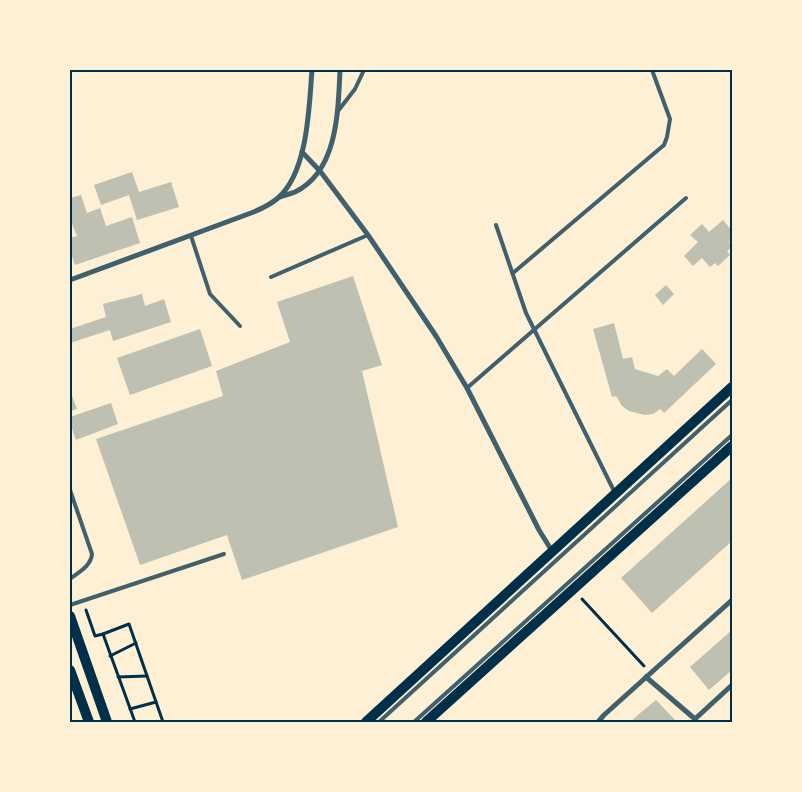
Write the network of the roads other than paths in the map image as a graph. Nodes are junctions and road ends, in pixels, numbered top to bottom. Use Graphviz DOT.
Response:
graph roads {
  1 [pos="312,70"];
  2 [pos="340,70"];
  3 [pos="364,70"];
  4 [pos="652,70"];
  5 [pos="337,113"];
  6 [pos="302,152"];
  7 [pos="320,171"];
  8 [pos="280,197"];
  9 [pos="686,198"];
  10 [pos="496,225"];
  11 [pos="368,235"];
  12 [pos="191,236"];
  13 [pos="513,273"];
  14 [pos="271,277"];
  15 [pos="70,280"];
  16 [pos="240,326"];
  17 [pos="534,330"];
  18 [pos="732,387"];
  19 [pos="467,388"];
  20 [pos="732,400"];
  21 [pos="732,435"];
  22 [pos="732,446"];
  23 [pos="70,490"];
  24 [pos="615,493"];
  25 [pos="552,552"];
  26 [pos="224,554"];
  27 [pos="70,579"];
  28 [pos="732,600"];
  29 [pos="70,605"];
  30 [pos="70,616"];
  31 [pos="71,676"];
  32 [pos="646,677"];
  33 [pos="732,684"];
  34 [pos="695,720"];
  35 [pos="88,722"];
  36 [pos="107,722"];
  37 [pos="366,722"];
  38 [pos="379,722"];
  39 [pos="414,722"];
  40 [pos="426,722"];
  41 [pos="598,722"];
  1 -- 6 [label="street"];
  2 -- 5 [label="street"];
  3 -- 5 [label="lane"];
  4 -- 13 [label="lane"];
  5 -- 7 [label="street"];
  6 -- 7 [label="street"];
  6 -- 8 [label="street"];
  7 -- 8 [label="street"];
  7 -- 11 [label="street"];
  8 -- 12 [label="street"];
  9 -- 17 [label="lane"];
  10 -- 13 [label="lane"];
  11 -- 14 [label="lane"];
  11 -- 19 [label="street"];
  12 -- 15 [label="street"];
  12 -- 16 [label="lane"];
  13 -- 17 [label="lane"];
  17 -- 19 [label="lane"];
  17 -- 24 [label="lane"];
  18 -- 24 [label="main road"];
  19 -- 25 [label="street"];
  20 -- 38 [label="lane"];
  21 -- 39 [label="lane"];
  22 -- 40 [label="main road"];
  23 -- 27 [label="lane"];
  24 -- 25 [label="main road"];
  25 -- 37 [label="main road"];
  26 -- 29 [label="lane"];
  28 -- 32 [label="street"];
  30 -- 36 [label="main road"];
  31 -- 35 [label="main road"];
  32 -- 34 [label="street"];
  32 -- 41 [label="street"];
  33 -- 34 [label="street"];
}
